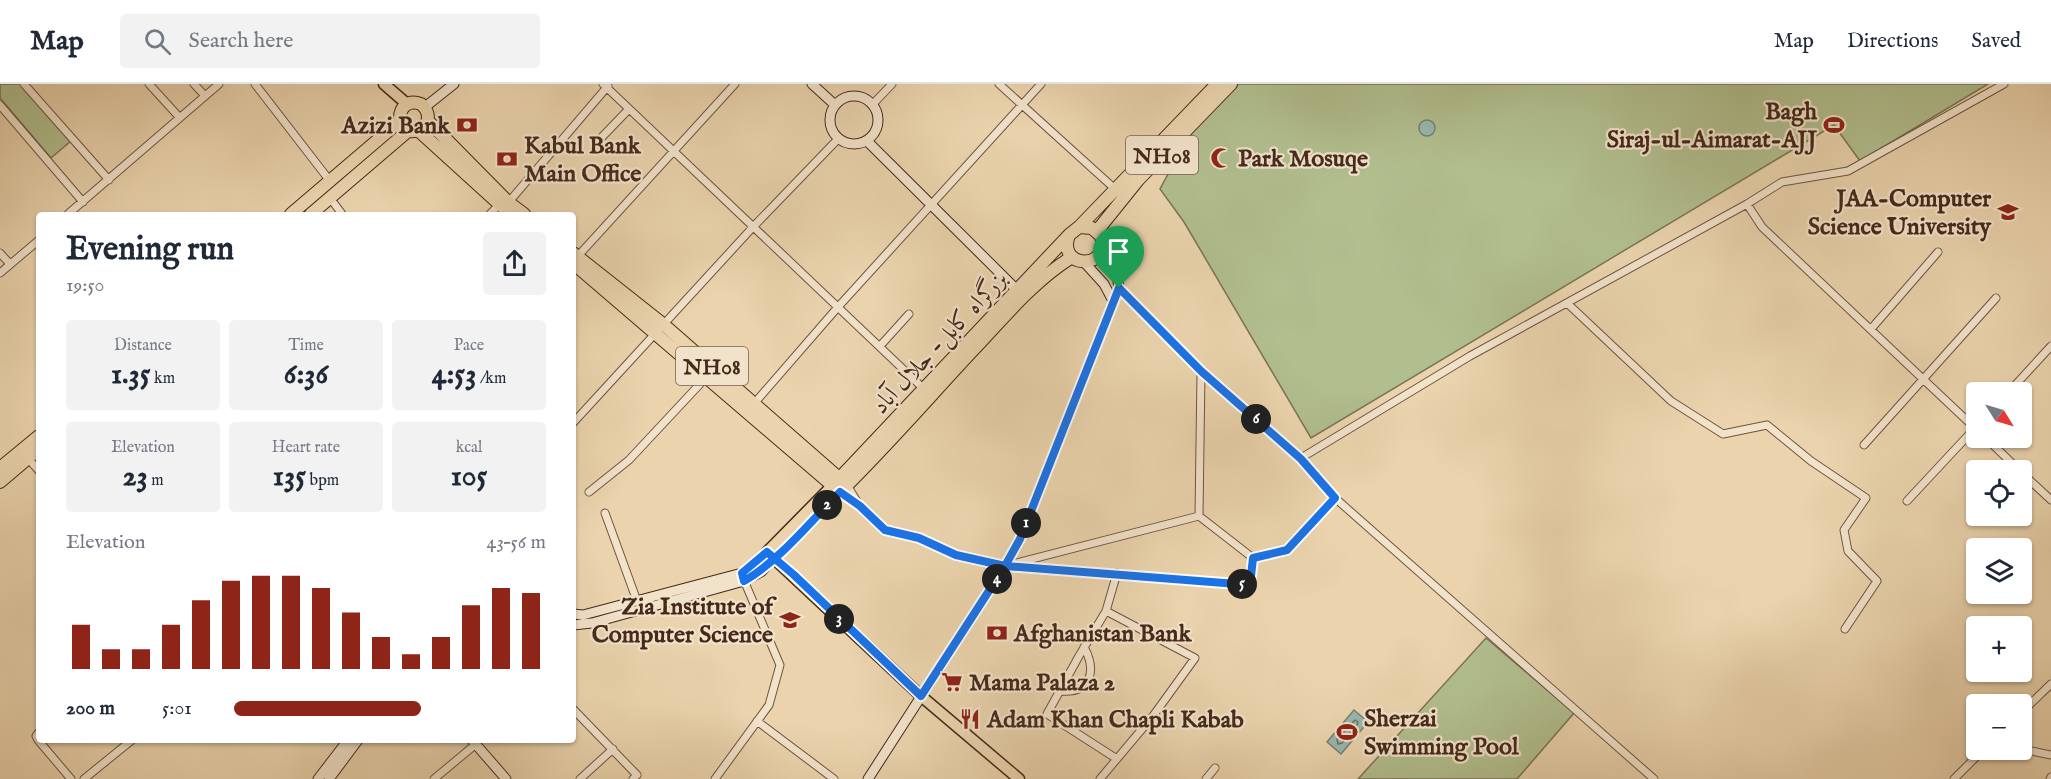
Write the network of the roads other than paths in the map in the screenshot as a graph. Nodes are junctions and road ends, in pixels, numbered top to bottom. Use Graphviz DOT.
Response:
graph roads {
  1 [pos="24,84"];
  2 [pos="149,84"];
  3 [pos="194,84"];
  4 [pos="219,84"];
  5 [pos="255,84"];
  6 [pos="384,84"];
  7 [pos="454,84"];
  8 [pos="735,84"];
  9 [pos="812,84"];
  10 [pos="892,84"];
  11 [pos="999,84"];
  12 [pos="1041,84"];
  13 [pos="1217,84"];
  14 [pos="1231,84"];
  15 [pos="2004,84"];
  16 [pos="606,85"];
  17 [pos="205,96"];
  18 [pos="407,104"];
  19 [pos="873,104"];
  20 [pos="0,105"];
  21 [pos="835,105"];
  22 [pos="1022,106"];
  23 [pos="425,107"];
  24 [pos="629,109"];
  25 [pos="180,118"];
  26 [pos="399,121"];
  27 [pos="428,121"];
  28 [pos="414,131"];
  29 [pos="601,138"];
  30 [pos="838,139"];
  31 [pos="867,141"];
  32 [pos="673,150"];
  33 [pos="109,180"];
  34 [pos="330,181"];
  35 [pos="1114,189"];
  36 [pos="330,198"];
  37 [pos="83,202"];
  38 [pos="930,204"];
  39 [pos="1747,204"];
  40 [pos="505,207"];
  41 [pos="70,212"];
  42 [pos="293,212"];
  43 [pos="313,212"];
  44 [pos="340,212"];
  45 [pos="753,227"];
  46 [pos="1074,231"];
  47 [pos="1097,231"];
  48 [pos="36,242"];
  49 [pos="1102,249"];
  50 [pos="1938,252"];
  51 [pos="0,253"];
  52 [pos="576,256"];
  53 [pos="576,260"];
  54 [pos="1078,260"];
  55 [pos="10,264"];
  56 [pos="0,273"];
  57 [pos="1119,288"];
  58 [pos="1017,290"];
  59 [pos="1996,298"];
  60 [pos="1113,302"];
  61 [pos="1567,303"];
  62 [pos="838,307"];
  63 [pos="909,314"];
  64 [pos="660,329"];
  65 [pos="1871,329"];
  66 [pos="880,346"];
  67 [pos="2051,346"];
  68 [pos="1201,371"];
  69 [pos="703,374"];
  70 [pos="1922,378"];
  71 [pos="2018,382"];
  72 [pos="924,389"];
  73 [pos="750,407"];
  74 [pos="1966,419"];
  75 [pos="576,420"];
  76 [pos="1966,439"];
  77 [pos="36,440"];
  78 [pos="1864,445"];
  79 [pos="1996,448"];
  80 [pos="36,450"];
  81 [pos="25,454"];
  82 [pos="1301,459"];
  83 [pos="2009,460"];
  84 [pos="36,467"];
  85 [pos="0,468"];
  86 [pos="0,482"];
  87 [pos="2032,482"];
  88 [pos="840,485"];
  89 [pos="590,492"];
  90 [pos="1335,498"];
  91 [pos="2051,500"];
  92 [pos="1907,501"];
  93 [pos="605,513"];
  94 [pos="1199,516"];
  95 [pos="771,555"];
  96 [pos="1253,558"];
  97 [pos="1005,566"];
  98 [pos="1117,573"];
  99 [pos="743,577"];
  100 [pos="638,601"];
  101 [pos="1106,611"];
  102 [pos="576,614"];
  103 [pos="576,625"];
  104 [pos="1845,629"];
  105 [pos="1084,647"];
  106 [pos="2051,684"];
  107 [pos="1060,691"];
  108 [pos="921,696"];
  109 [pos="2032,702"];
  110 [pos="576,712"];
  111 [pos="757,721"];
  112 [pos="41,743"];
  113 [pos="128,743"];
  114 [pos="344,743"];
  115 [pos="356,743"];
  116 [pos="473,743"];
  117 [pos="475,743"];
  118 [pos="613,749"];
  119 [pos="2032,751"];
  120 [pos="2051,755"];
  121 [pos="1117,759"];
  122 [pos="1973,760"];
  123 [pos="1215,768"];
  124 [pos="637,778"];
  125 [pos="71,779"];
  126 [pos="84,779"];
  127 [pos="318,779"];
  128 [pos="329,779"];
  129 [pos="434,779"];
  130 [pos="506,779"];
  131 [pos="580,779"];
  132 [pos="715,779"];
  133 [pos="834,779"];
  134 [pos="868,779"];
  135 [pos="1019,779"];
  136 [pos="1100,779"];
  137 [pos="1206,779"];
  138 [pos="1654,779"];
  139 [pos="1954,779"];
  1 -- 33 [label="street"];
  2 -- 25 [label="street"];
  3 -- 17 [label="street"];
  4 -- 17 [label="street"];
  5 -- 34 [label="street"];
  6 -- 18 [label="main road"];
  7 -- 23 [label="main road"];
  8 -- 32 [label="street"];
  9 -- 21 [label="main road"];
  10 -- 19 [label="street"];
  11 -- 22 [label="street"];
  12 -- 22 [label="street"];
  13 -- 35 [label="highway, بزرگراه کابل- جلال آباد / NH08"];
  14 -- 47 [label="highway, NH08"];
  15 -- 39 [label="street"];
  16 -- 24 [label="street"];
  16 -- 40 [label="street"];
  17 -- 25 [label="street"];
  18 -- 23 [label="highway"];
  18 -- 26 [label="highway"];
  19 -- 21 [label="main road"];
  19 -- 31 [label="main road"];
  20 -- 37 [label="street"];
  21 -- 30 [label="main road"];
  22 -- 35 [label="street"];
  22 -- 38 [label="street"];
  23 -- 27 [label="highway"];
  24 -- 29 [label="street"];
  24 -- 32 [label="street"];
  25 -- 33 [label="street"];
  26 -- 28 [label="highway"];
  26 -- 34 [label="highway"];
  27 -- 28 [label="highway"];
  27 -- 40 [label="highway"];
  28 -- 36 [label="highway"];
  28 -- 40 [label="highway"];
  30 -- 31 [label="main road"];
  30 -- 45 [label="street"];
  31 -- 38 [label="main road"];
  32 -- 45 [label="street"];
  32 -- 52 [label="street"];
  33 -- 37 [label="street"];
  34 -- 42 [label="highway"];
  35 -- 46 [label="highway, بزرگراه کابل- جلال آباد / NH08"];
  36 -- 43 [label="highway"];
  36 -- 44 [label="street"];
  37 -- 41 [label="street"];
  38 -- 58 [label="main road"];
  38 -- 62 [label="street"];
  39 -- 61 [label="street"];
  39 -- 65 [label="street"];
  45 -- 62 [label="street"];
  45 -- 64 [label="street"];
  46 -- 47 [label="highway"];
  46 -- 54 [label="highway"];
  46 -- 58 [label="highway, بزرگراه کابل- جلال آباد / NH08"];
  47 -- 49 [label="highway"];
  48 -- 55 [label="street"];
  49 -- 54 [label="highway"];
  49 -- 57 [label="main road"];
  50 -- 65 [label="street"];
  51 -- 55 [label="street"];
  53 -- 64 [label="highway, NH08"];
  54 -- 60 [label="main road"];
  54 -- 88 [label="highway"];
  55 -- 56 [label="street"];
  57 -- 60 [label="main road"];
  57 -- 68 [label="street"];
  58 -- 72 [label="highway, بزرگراه کابل- جلال آباد / NH08"];
  59 -- 70 [label="street"];
  60 -- 97 [label="main road"];
  61 -- 82 [label="street"];
  61 -- 104 [label="street"];
  62 -- 66 [label="street"];
  62 -- 73 [label="street"];
  63 -- 66 [label="street"];
  64 -- 69 [label="highway, NH08"];
  64 -- 73 [label="highway, NH08"];
  64 -- 75 [label="street"];
  65 -- 70 [label="street"];
  66 -- 72 [label="street"];
  67 -- 71 [label="street"];
  68 -- 82 [label="street"];
  68 -- 94 [label="street"];
  69 -- 73 [label="highway, NH08"];
  69 -- 89 [label="street"];
  70 -- 74 [label="street"];
  70 -- 78 [label="street"];
  72 -- 88 [label="highway, بزرگراه کابل- جلال آباد / NH08"];
  73 -- 88 [label="highway, NH08"];
  76 -- 92 [label="street"];
  77 -- 81 [label="highway"];
  79 -- 83 [label="street"];
  80 -- 81 [label="highway"];
  81 -- 84 [label="street"];
  81 -- 85 [label="highway"];
  81 -- 86 [label="highway"];
  82 -- 90 [label="street"];
  87 -- 91 [label="street"];
  88 -- 95 [label="main road"];
  88 -- 97 [label="street"];
  90 -- 96 [label="street"];
  90 -- 138 [label="street"];
  93 -- 100 [label="street"];
  94 -- 96 [label="street"];
  94 -- 97 [label="street"];
  95 -- 99 [label="main road"];
  95 -- 108 [label="main road"];
  96 -- 98 [label="street"];
  97 -- 98 [label="street"];
  97 -- 108 [label="main road"];
  98 -- 101 [label="street"];
  99 -- 100 [label="main road"];
  99 -- 103 [label="main road"];
  99 -- 111 [label="street"];
  100 -- 102 [label="main road"];
  101 -- 105 [label="street"];
  101 -- 121 [label="street"];
  105 -- 107 [label="street"];
  105 -- 107 [label="street"];
  106 -- 109 [label="street"];
  107 -- 121 [label="street"];
  108 -- 134 [label="main road"];
  108 -- 135 [label="main road"];
  110 -- 118 [label="street"];
  111 -- 132 [label="street"];
  111 -- 133 [label="street"];
  112 -- 125 [label="street"];
  113 -- 126 [label="street"];
  114 -- 127 [label="main road"];
  115 -- 128 [label="main road"];
  116 -- 129 [label="street"];
  117 -- 130 [label="main road"];
  118 -- 124 [label="street"];
  118 -- 131 [label="street"];
  119 -- 120 [label="street"];
  121 -- 136 [label="street"];
  122 -- 139 [label="street"];
  123 -- 137 [label="street"];
}
